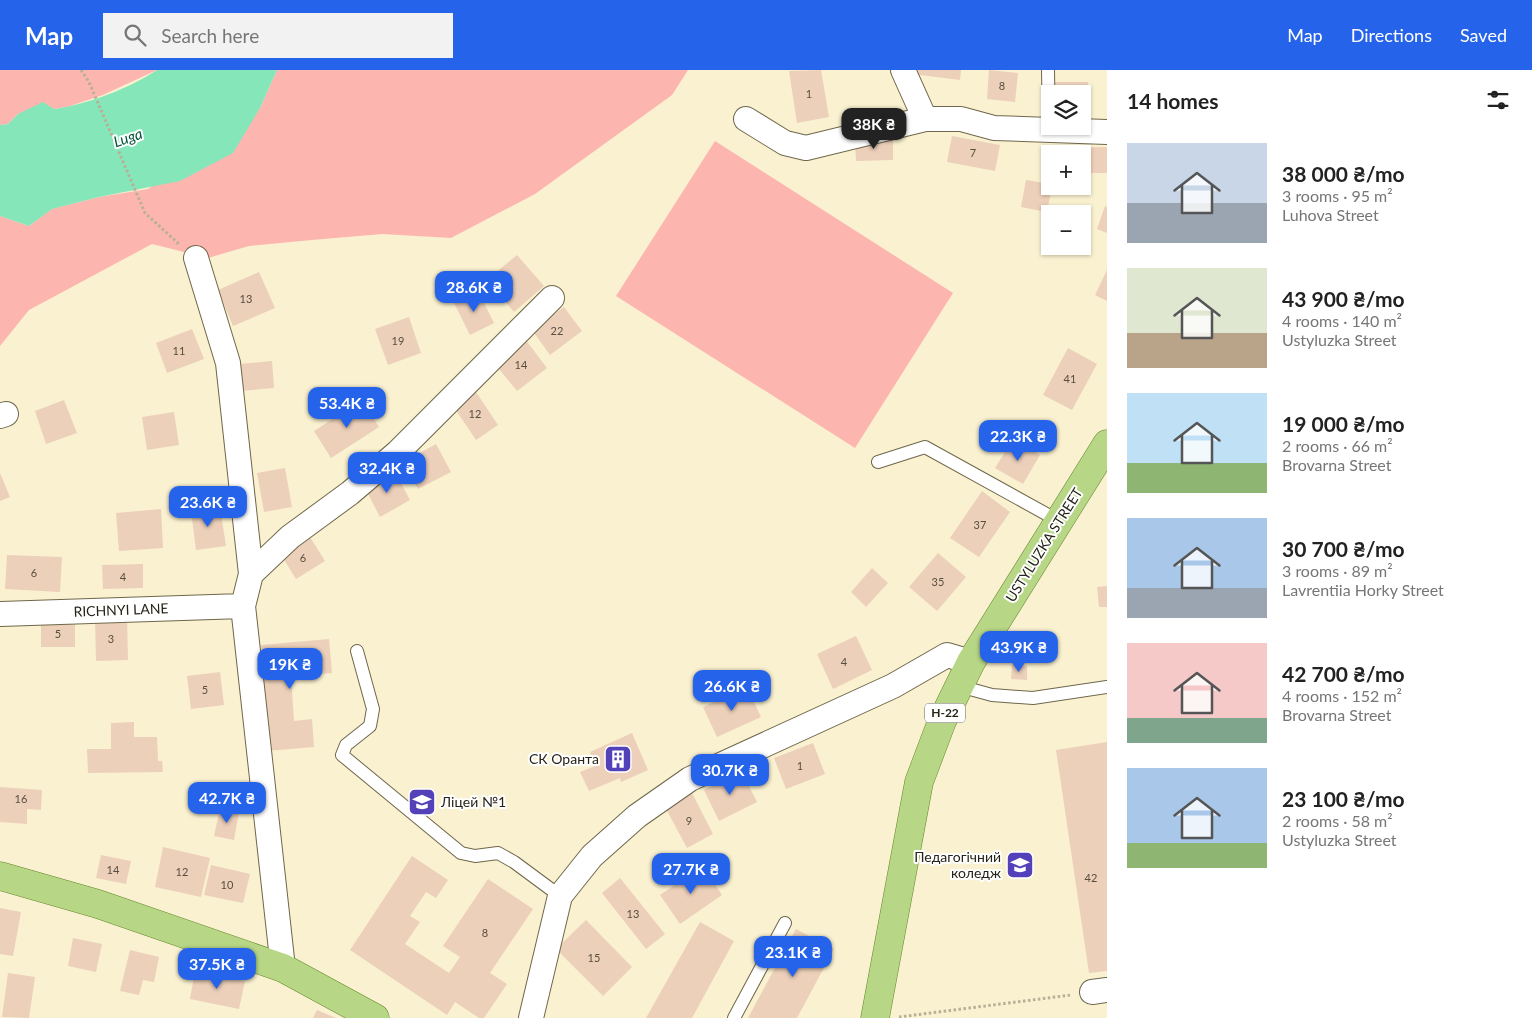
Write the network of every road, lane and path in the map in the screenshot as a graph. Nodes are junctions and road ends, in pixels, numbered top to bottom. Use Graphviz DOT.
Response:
graph roads {
  1 [pos="81,70"];
  2 [pos="902,70"];
  3 [pos="1048,70"];
  4 [pos="1048,85"];
  5 [pos="746,119"];
  6 [pos="925,119"];
  7 [pos="1041,130"];
  8 [pos="1091,131"];
  9 [pos="1107,132"];
  10 [pos="196,258"];
  11 [pos="552,298"];
  12 [pos="1107,444"];
  13 [pos="878,462"];
  14 [pos="1059,521"];
  15 [pos="251,574"];
  16 [pos="243,606"];
  17 [pos="0,614"];
  18 [pos="357,651"];
  19 [pos="971,662"];
  20 [pos="959,686"];
  21 [pos="1107,687"];
  22 [pos="0,876"];
  23 [pos="560,896"];
  24 [pos="785,923"];
  25 [pos="283,968"];
  26 [pos="1099,991"];
  27 [pos="375,1018"];
  28 [pos="531,1018"];
  29 [pos="734,1018"];
  30 [pos="875,1018"];
  31 [pos="892,1018"];
  1 -- 10 [label="path"];
  2 -- 6 [label="street"];
  3 -- 4 [label="lane"];
  5 -- 6 [label="street"];
  6 -- 7 [label="street"];
  8 -- 9 [label="street"];
  10 -- 15 [label="street"];
  11 -- 15 [label="street"];
  12 -- 14 [label="main road, USTYLUZKA STREET / Н-22"];
  13 -- 14 [label="lane"];
  14 -- 19 [label="main road, USTYLUZKA STREET / Н-22"];
  15 -- 16 [label="street"];
  16 -- 17 [label="street, RICHNYI LANE"];
  16 -- 25 [label="street"];
  18 -- 23 [label="lane"];
  19 -- 20 [label="main road, USTYLUZKA STREET / Н-22"];
  19 -- 23 [label="street"];
  20 -- 21 [label="lane"];
  20 -- 30 [label="main road, USTYLUZKA STREET / Н-22"];
  22 -- 25 [label="main road"];
  23 -- 28 [label="street"];
  24 -- 29 [label="lane"];
  25 -- 27 [label="main road"];
  26 -- 31 [label="path"];
}
